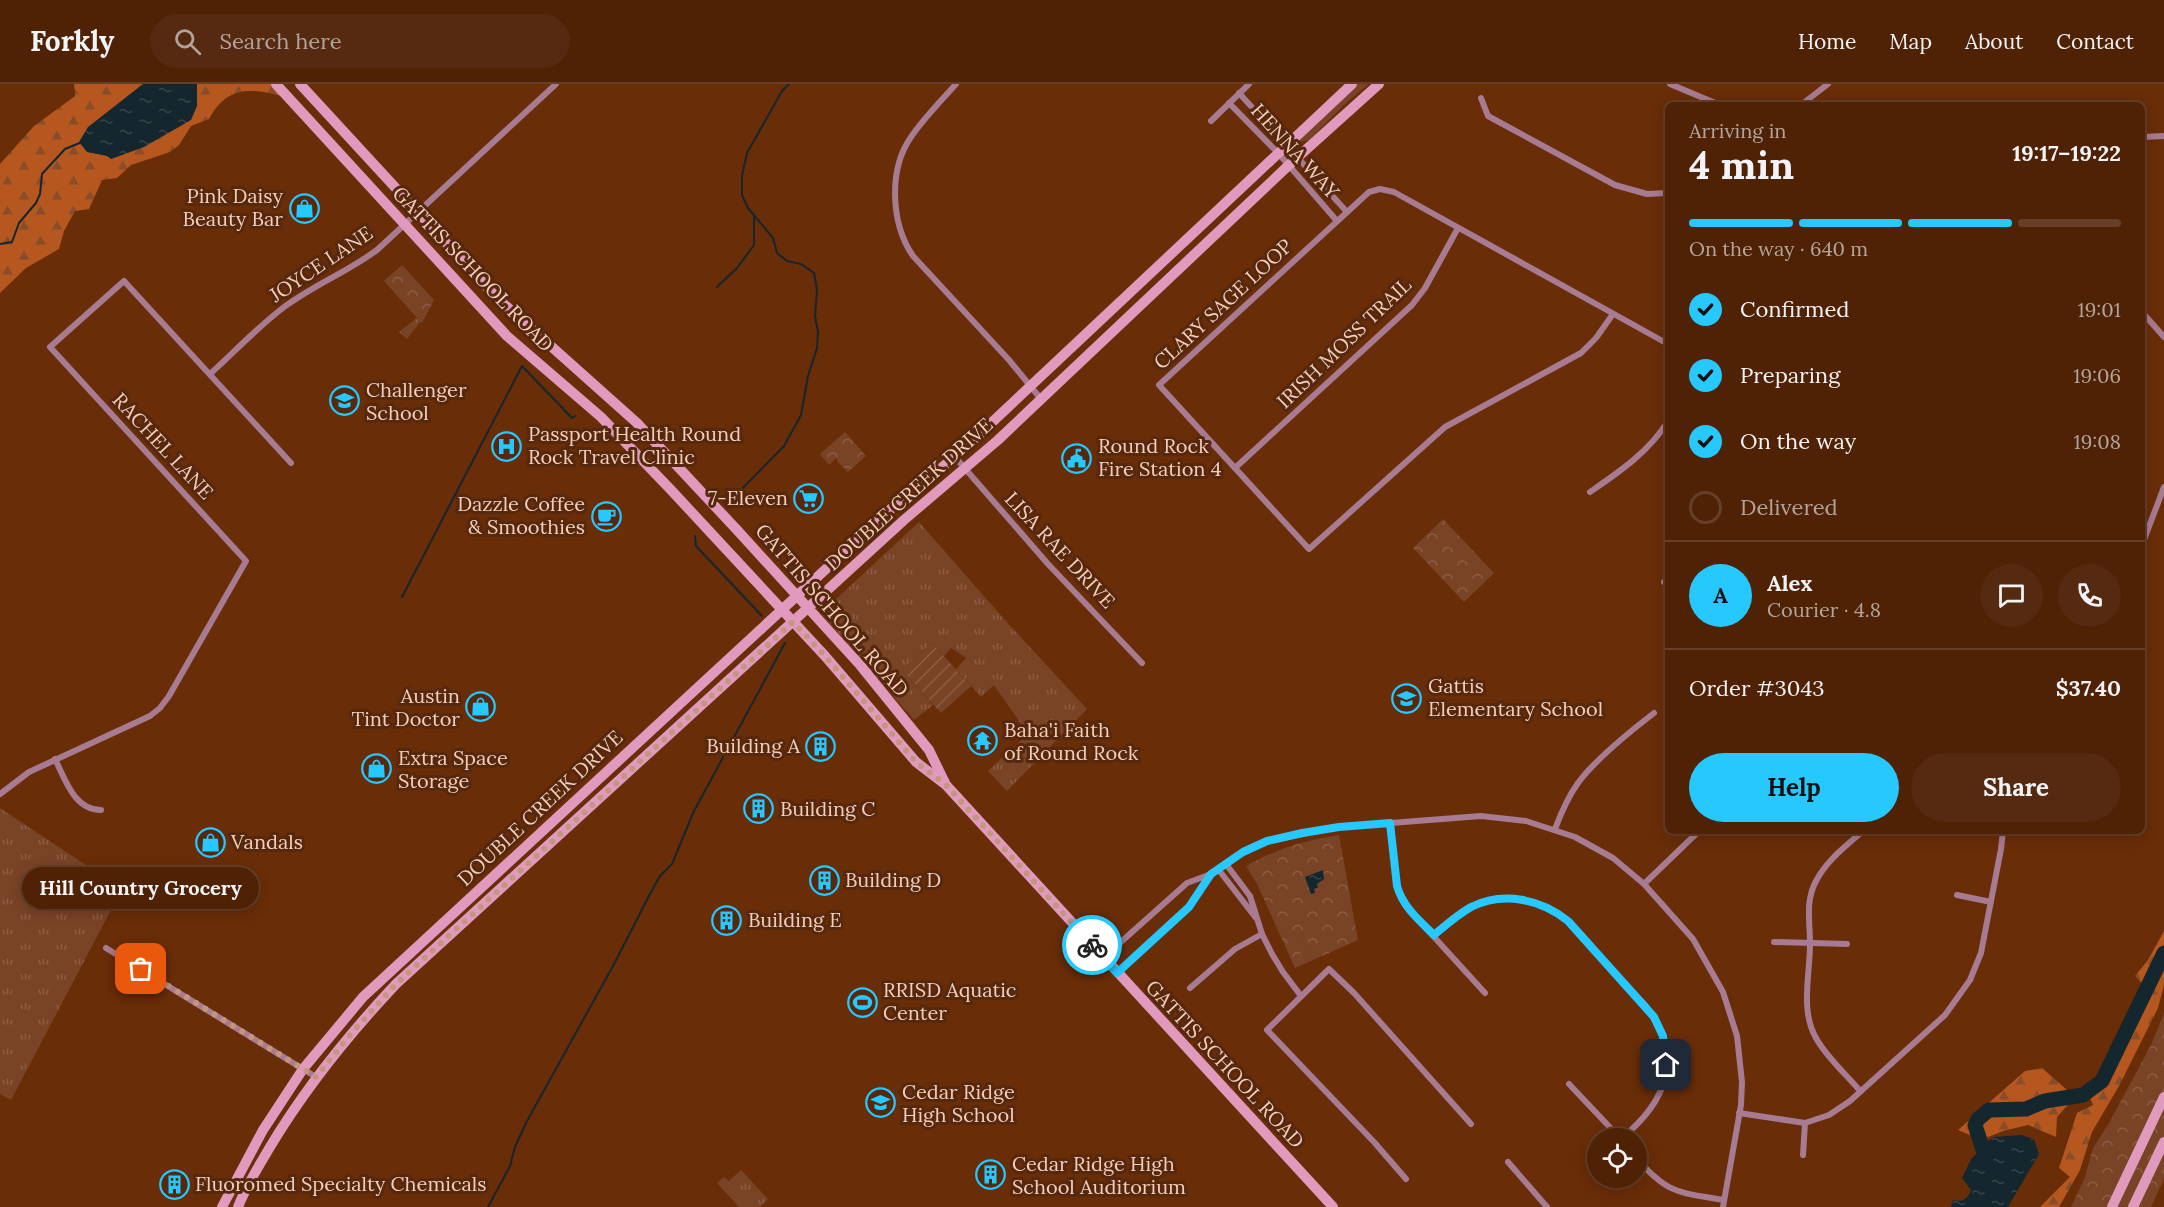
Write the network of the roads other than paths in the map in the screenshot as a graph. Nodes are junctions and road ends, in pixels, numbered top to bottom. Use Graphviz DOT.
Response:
graph roads {
  1 [pos="276,84"];
  2 [pos="300,84"];
  3 [pos="556,84"];
  4 [pos="956,84"];
  5 [pos="1249,84"];
  6 [pos="1352,84"];
  7 [pos="1379,84"];
  8 [pos="1670,84"];
  9 [pos="1828,84"];
  10 [pos="1239,93"];
  11 [pos="1481,99"];
  12 [pos="1713,102"];
  13 [pos="1805,102"];
  14 [pos="1228,103"];
  15 [pos="1258,114"];
  16 [pos="1211,121"];
  17 [pos="1249,123"];
  18 [pos="2145,136"];
  19 [pos="2164,136"];
  20 [pos="1287,145"];
  21 [pos="1279,153"];
  22 [pos="1294,161"];
  23 [pos="1665,193"];
  24 [pos="417,211"];
  25 [pos="1347,212"];
  26 [pos="1337,221"];
  27 [pos="404,224"];
  28 [pos="1458,228"];
  29 [pos="1613,314"];
  30 [pos="2145,315"];
  31 [pos="2164,337"];
  32 [pos="1665,342"];
  33 [pos="210,374"];
  34 [pos="1030,386"];
  35 [pos="1041,399"];
  36 [pos="1665,426"];
  37 [pos="955,457"];
  38 [pos="291,463"];
  39 [pos="1235,468"];
  40 [pos="966,469"];
  41 [pos="2164,487"];
  42 [pos="1590,492"];
  43 [pos="2145,537"];
  44 [pos="796,597"];
  45 [pos="808,608"];
  46 [pos="781,610"];
  47 [pos="793,622"];
  48 [pos="1142,663"];
  49 [pos="1654,713"];
  50 [pos="55,759"];
  51 [pos="946,785"];
  52 [pos="0,794"];
  53 [pos="101,810"];
  54 [pos="1390,823"];
  55 [pos="1555,829"];
  56 [pos="1696,834"];
  57 [pos="1860,834"];
  58 [pos="2002,834"];
  59 [pos="1226,864"];
  60 [pos="1218,868"];
  61 [pos="1211,874"];
  62 [pos="1644,884"];
  63 [pos="1957,895"];
  64 [pos="1991,902"];
  65 [pos="1258,921"];
  66 [pos="1262,934"];
  67 [pos="1434,935"];
  68 [pos="1774,942"];
  69 [pos="1810,942"];
  70 [pos="1847,944"];
  71 [pos="106,948"];
  72 [pos="1103,958"];
  73 [pos="1117,973"];
  74 [pos="1190,988"];
  75 [pos="1485,993"];
  76 [pos="1301,996"];
  77 [pos="303,1069"];
  78 [pos="316,1077"];
  79 [pos="1569,1084"];
  80 [pos="1860,1091"];
  81 [pos="2164,1097"];
  82 [pos="1739,1113"];
  83 [pos="1805,1123"];
  84 [pos="1471,1124"];
  85 [pos="1611,1128"];
  86 [pos="1632,1128"];
  87 [pos="2164,1142"];
  88 [pos="1803,1155"];
  89 [pos="1508,1162"];
  90 [pos="1647,1170"];
  91 [pos="1406,1179"];
  92 [pos="1724,1204"];
  93 [pos="222,1207"];
  94 [pos="237,1207"];
  95 [pos="1333,1207"];
  96 [pos="1547,1207"];
  97 [pos="2112,1207"];
  98 [pos="2133,1207"];
  1 -- 27 [label="street, GATTIS SCHOOL ROAD"];
  2 -- 24 [label="street, GATTIS SCHOOL ROAD"];
  3 -- 24 [label="street, JOYCE LANE"];
  4 -- 34 [label="street"];
  5 -- 10 [label="street"];
  6 -- 20 [label="street, DOUBLE CREEK DRIVE"];
  7 -- 22 [label="street, DOUBLE CREEK DRIVE"];
  8 -- 12 [label="street"];
  9 -- 13 [label="street"];
  10 -- 14 [label="street"];
  10 -- 15 [label="street, HENNA WAY"];
  11 -- 23 [label="street"];
  14 -- 16 [label="street"];
  14 -- 17 [label="street, HENNA WAY"];
  15 -- 17 [label="street"];
  15 -- 20 [label="street, HENNA WAY"];
  17 -- 21 [label="street, HENNA WAY"];
  18 -- 19 [label="street"];
  20 -- 21 [label="street, DOUBLE CREEK DRIVE"];
  20 -- 22 [label="street, HENNA WAY"];
  21 -- 22 [label="street, HENNA WAY"];
  21 -- 34 [label="street, DOUBLE CREEK DRIVE"];
  22 -- 25 [label="street, HENNA WAY"];
  22 -- 26 [label="street, HENNA WAY"];
  22 -- 35 [label="street, DOUBLE CREEK DRIVE"];
  24 -- 27 [label="street, JOYCE LANE"];
  24 -- 44 [label="street, GATTIS SCHOOL ROAD"];
  25 -- 26 [label="street, CLARY SAGE LOOP"];
  25 -- 28 [label="street, CLARY SAGE LOOP"];
  26 -- 39 [label="street, CLARY SAGE LOOP"];
  27 -- 33 [label="street, JOYCE LANE"];
  27 -- 46 [label="street, GATTIS SCHOOL ROAD"];
  28 -- 29 [label="street, CLARY SAGE LOOP"];
  28 -- 39 [label="street, IRISH MOSS TRAIL"];
  29 -- 32 [label="street, CLARY SAGE LOOP"];
  29 -- 39 [label="street, CLARY SAGE LOOP"];
  30 -- 31 [label="street"];
  33 -- 38 [label="street, RACHEL LANE"];
  33 -- 50 [label="street, RACHEL LANE"];
  34 -- 35 [label="street"];
  34 -- 37 [label="street, DOUBLE CREEK DRIVE"];
  35 -- 40 [label="street, DOUBLE CREEK DRIVE"];
  36 -- 42 [label="street"];
  37 -- 40 [label="street, LISA RAE DRIVE"];
  37 -- 44 [label="street, DOUBLE CREEK DRIVE"];
  40 -- 45 [label="street, DOUBLE CREEK DRIVE"];
  40 -- 48 [label="street, LISA RAE DRIVE"];
  41 -- 43 [label="street"];
  44 -- 45 [label="street, GATTIS SCHOOL ROAD"];
  44 -- 46 [label="street, DOUBLE CREEK DRIVE"];
  45 -- 47 [label="street, DOUBLE CREEK DRIVE"];
  45 -- 51 [label="street, GATTIS SCHOOL ROAD"];
  46 -- 47 [label="street, GATTIS SCHOOL ROAD"];
  46 -- 77 [label="street, DOUBLE CREEK DRIVE"];
  47 -- 51 [label="street, GATTIS SCHOOL ROAD"];
  47 -- 78 [label="street, DOUBLE CREEK DRIVE"];
  49 -- 55 [label="street"];
  50 -- 52 [label="street, RACHEL LANE"];
  50 -- 53 [label="street"];
  51 -- 72 [label="street, GATTIS SCHOOL ROAD"];
  54 -- 55 [label="street"];
  54 -- 59 [label="street"];
  54 -- 67 [label="street"];
  55 -- 62 [label="street"];
  56 -- 62 [label="street"];
  57 -- 69 [label="street"];
  58 -- 64 [label="street"];
  59 -- 60 [label="street"];
  59 -- 65 [label="street"];
  60 -- 61 [label="street"];
  60 -- 65 [label="street"];
  61 -- 72 [label="street"];
  61 -- 73 [label="street"];
  62 -- 82 [label="street"];
  63 -- 64 [label="street"];
  64 -- 80 [label="street"];
  65 -- 66 [label="street"];
  66 -- 74 [label="street"];
  66 -- 76 [label="street"];
  67 -- 75 [label="street"];
  67 -- 86 [label="street"];
  68 -- 69 [label="street"];
  69 -- 70 [label="street"];
  69 -- 80 [label="street"];
  71 -- 77 [label="street"];
  72 -- 73 [label="street, GATTIS SCHOOL ROAD"];
  73 -- 95 [label="street, GATTIS SCHOOL ROAD"];
  76 -- 84 [label="street"];
  76 -- 91 [label="street"];
  77 -- 78 [label="street"];
  77 -- 93 [label="street, DOUBLE CREEK DRIVE"];
  78 -- 94 [label="street, DOUBLE CREEK DRIVE"];
  79 -- 85 [label="street"];
  80 -- 83 [label="street"];
  81 -- 97 [label="street"];
  82 -- 83 [label="street"];
  82 -- 92 [label="street"];
  83 -- 88 [label="street"];
  87 -- 98 [label="street"];
  89 -- 96 [label="street"];
  90 -- 92 [label="street"];
}
